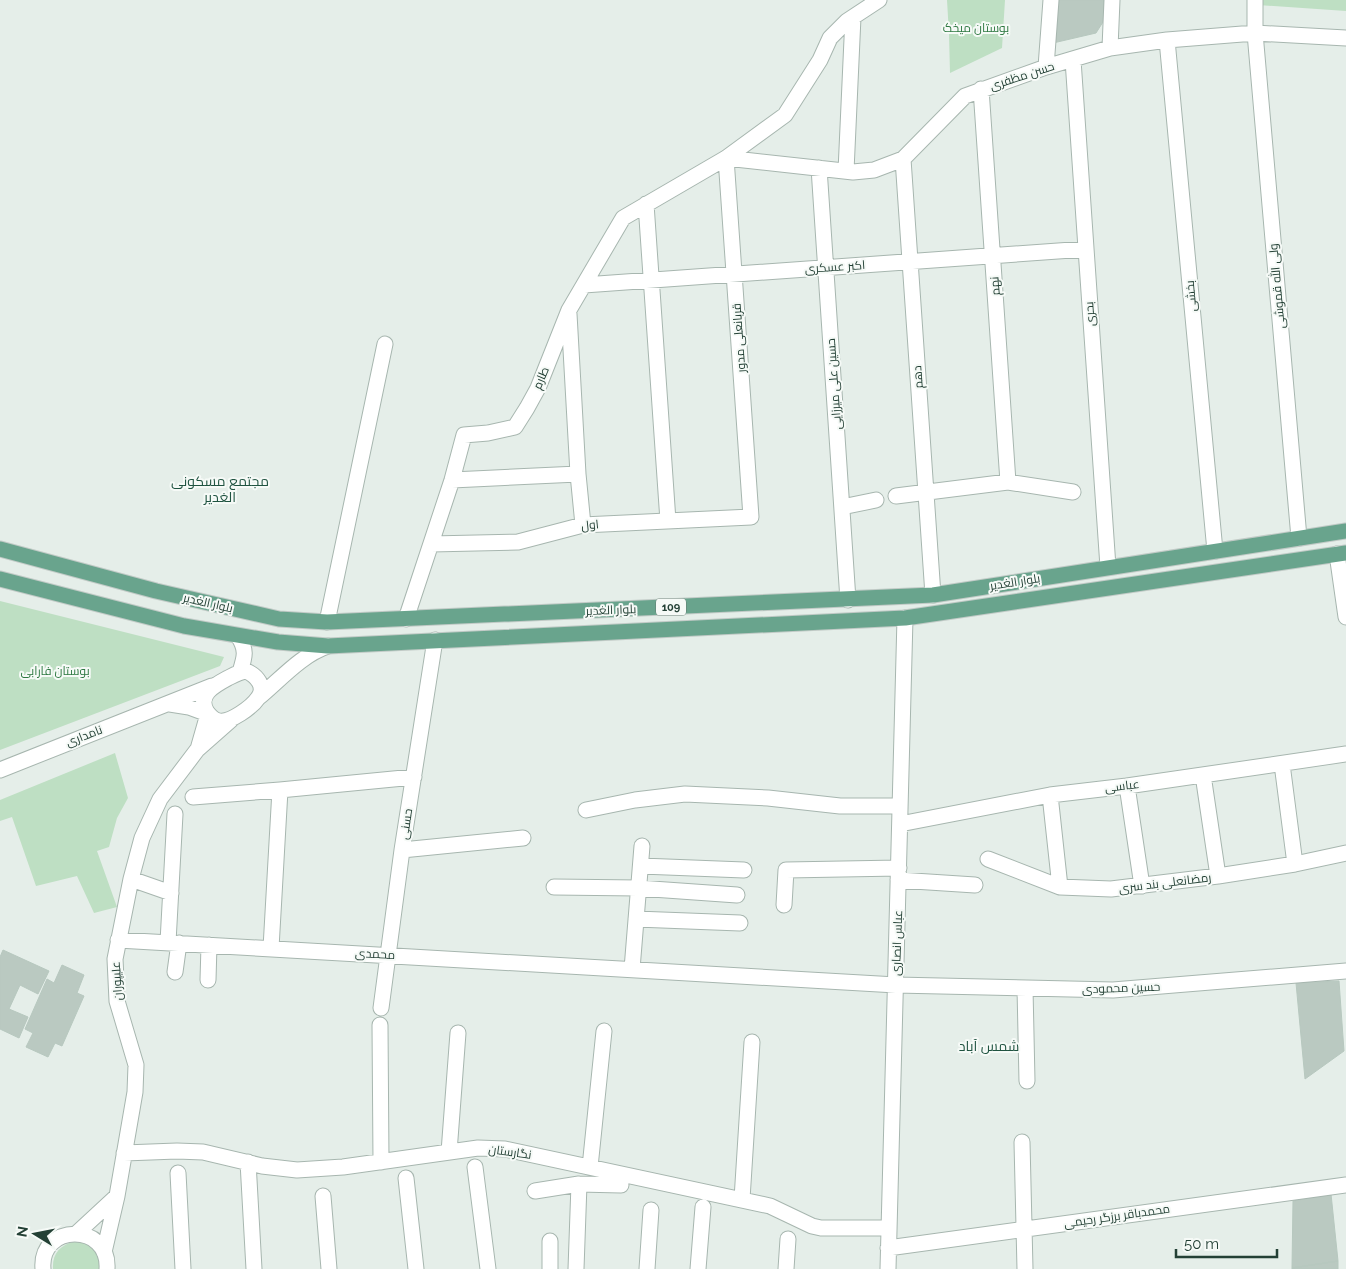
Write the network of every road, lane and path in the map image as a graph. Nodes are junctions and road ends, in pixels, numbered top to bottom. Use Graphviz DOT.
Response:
graph roads {
  1 [pos="879,0"];
  2 [pos="1051,0"];
  3 [pos="1112,0"];
  4 [pos="1255,0"];
  5 [pos="853,17"];
  6 [pos="1255,33"];
  7 [pos="1346,38"];
  8 [pos="1167,40"];
  9 [pos="1110,48"];
  10 [pos="1073,60"];
  11 [pos="1046,67"];
  12 [pos="981,89"];
  13 [pos="726,158"];
  14 [pos="903,159"];
  15 [pos="819,168"];
  16 [pos="846,171"];
  17 [pos="646,204"];
  18 [pos="1086,249"];
  19 [pos="993,256"];
  20 [pos="910,262"];
  21 [pos="826,268"];
  22 [pos="734,274"];
  23 [pos="651,280"];
  24 [pos="584,285"];
  25 [pos="569,310"];
  26 [pos="385,344"];
  27 [pos="578,474"];
  28 [pos="452,480"];
  29 [pos="1008,482"];
  30 [pos="1073,492"];
  31 [pos="926,493"];
  32 [pos="896,496"];
  33 [pos="876,500"];
  34 [pos="842,507"];
  35 [pos="751,517"];
  36 [pos="668,521"];
  37 [pos="583,525"];
  38 [pos="1346,531"];
  39 [pos="1299,538"];
  40 [pos="431,544"];
  41 [pos="0,549"];
  42 [pos="1215,551"];
  43 [pos="1342,554"];
  44 [pos="1108,567"];
  45 [pos="0,579"];
  46 [pos="933,595"];
  47 [pos="848,600"];
  48 [pos="1346,617"];
  49 [pos="905,618"];
  50 [pos="406,619"];
  51 [pos="327,622"];
  52 [pos="238,636"];
  53 [pos="434,640"];
  54 [pos="328,646"];
  55 [pos="240,672"];
  56 [pos="212,686"];
  57 [pos="258,698"];
  58 [pos="168,704"];
  59 [pos="208,714"];
  60 [pos="231,720"];
  61 [pos="197,750"];
  62 [pos="1346,754"];
  63 [pos="1282,764"];
  64 [pos="0,770"];
  65 [pos="1203,775"];
  66 [pos="414,777"];
  67 [pos="1127,786"];
  68 [pos="280,790"];
  69 [pos="1050,794"];
  70 [pos="193,797"];
  71 [pos="900,806"];
  72 [pos="586,810"];
  73 [pos="175,814"];
  74 [pos="900,824"];
  75 [pos="523,838"];
  76 [pos="642,846"];
  77 [pos="402,850"];
  78 [pos="1346,853"];
  79 [pos="988,859"];
  80 [pos="1295,864"];
  81 [pos="641,866"];
  82 [pos="744,870"];
  83 [pos="898,874"];
  84 [pos="1218,876"];
  85 [pos="131,879"];
  86 [pos="975,885"];
  87 [pos="1060,886"];
  88 [pos="1142,886"];
  89 [pos="554,887"];
  90 [pos="638,888"];
  91 [pos="171,893"];
  92 [pos="737,895"];
  93 [pos="784,905"];
  94 [pos="636,919"];
  95 [pos="740,924"];
  96 [pos="118,940"];
  97 [pos="173,943"];
  98 [pos="209,945"];
  99 [pos="271,948"];
  100 [pos="388,955"];
  101 [pos="632,969"];
  102 [pos="1346,971"];
  103 [pos="175,972"];
  104 [pos="208,980"];
  105 [pos="896,984"];
  106 [pos="1025,988"];
  107 [pos="381,1008"];
  108 [pos="380,1025"];
  109 [pos="604,1031"];
  110 [pos="458,1033"];
  111 [pos="752,1042"];
  112 [pos="1027,1081"];
  113 [pos="1022,1142"];
  114 [pos="449,1152"];
  115 [pos="124,1153"];
  116 [pos="248,1162"];
  117 [pos="381,1162"];
  118 [pos="475,1167"];
  119 [pos="590,1167"];
  120 [pos="178,1173"];
  121 [pos="406,1178"];
  122 [pos="579,1184"];
  123 [pos="620,1185"];
  124 [pos="1346,1185"];
  125 [pos="535,1190"];
  126 [pos="117,1196"];
  127 [pos="324,1196"];
  128 [pos="742,1199"];
  129 [pos="703,1207"];
  130 [pos="651,1210"];
  131 [pos="889,1228"];
  132 [pos="1024,1228"];
  133 [pos="77,1233"];
  134 [pos="788,1239"];
  135 [pos="550,1241"];
  136 [pos="888,1248"];
  137 [pos="104,1252"];
  138 [pos="43,1268"];
  139 [pos="107,1269"];
  140 [pos="183,1269"];
  141 [pos="254,1269"];
  142 [pos="329,1269"];
  143 [pos="416,1269"];
  144 [pos="488,1269"];
  145 [pos="550,1269"];
  146 [pos="576,1269"];
  147 [pos="647,1269"];
  148 [pos="698,1269"];
  149 [pos="786,1269"];
  150 [pos="888,1269"];
  151 [pos="1025,1269"];
  1 -- 5 [label="street, طارم"];
  2 -- 11 [label="street"];
  3 -- 9 [label="street"];
  4 -- 6 [label="street, ولی الله قموشی"];
  5 -- 13 [label="street, طارم"];
  5 -- 16 [label="street"];
  6 -- 7 [label="street, حسن مظفری"];
  6 -- 8 [label="street, حسن مظفری"];
  6 -- 39 [label="street, ولی الله قموشی"];
  8 -- 9 [label="street, حسن مظفری"];
  8 -- 42 [label="street, بخشی"];
  9 -- 10 [label="street, حسن مظفری"];
  10 -- 11 [label="street, حسن مظفری"];
  10 -- 18 [label="street, بحری"];
  11 -- 12 [label="street, حسن مظفری"];
  12 -- 14 [label="street, حسن مظفری"];
  12 -- 19 [label="street, نهم"];
  13 -- 15 [label="street, حسن مظفری"];
  13 -- 17 [label="street, طارم"];
  13 -- 22 [label="street, قربانعلی مدور"];
  14 -- 16 [label="street, حسن مظفری"];
  14 -- 20 [label="street, دهم"];
  15 -- 16 [label="street, حسن مظفری"];
  15 -- 21 [label="street, حسین علی میرزایی"];
  17 -- 23 [label="street"];
  17 -- 24 [label="street, طارم"];
  18 -- 19 [label="street, اکبر عسکری"];
  18 -- 44 [label="street, بحری"];
  19 -- 20 [label="street, اکبر عسکری"];
  19 -- 29 [label="street, نهم"];
  20 -- 21 [label="street, اکبر عسکری"];
  20 -- 31 [label="street, دهم"];
  21 -- 22 [label="street, اکبر عسکری"];
  21 -- 34 [label="street, حسین علی میرزایی"];
  22 -- 23 [label="street, اکبر عسکری"];
  22 -- 35 [label="street, قربانعلی مدور"];
  23 -- 24 [label="street, اکبر عسکری"];
  23 -- 36 [label="street"];
  24 -- 25 [label="street, طارم"];
  25 -- 27 [label="street"];
  25 -- 28 [label="street, طارم"];
  26 -- 51 [label="street"];
  27 -- 28 [label="street"];
  27 -- 37 [label="street"];
  28 -- 40 [label="street, طارم"];
  29 -- 30 [label="street"];
  29 -- 31 [label="street"];
  31 -- 32 [label="street"];
  31 -- 46 [label="street, دهم"];
  33 -- 34 [label="street"];
  34 -- 47 [label="street, حسین علی میرزایی"];
  35 -- 36 [label="street, اول"];
  36 -- 37 [label="street, اول"];
  37 -- 40 [label="street, اول"];
  38 -- 39 [label="main road, بلوار الغدیر / 109"];
  39 -- 42 [label="main road, بلوار الغدیر / 109"];
  40 -- 50 [label="street, طارم"];
  41 -- 51 [label="main road, بلوار الغدیر / 109"];
  42 -- 44 [label="main road, بلوار الغدیر / 109"];
  43 -- 48 [label="street"];
  43 -- 49 [label="main road, بلوار الغدیر / 109"];
  44 -- 46 [label="main road, بلوار الغدیر / 109"];
  45 -- 52 [label="main road, بلوار الغدیر / 109"];
  46 -- 47 [label="main road, بلوار الغدیر / 109"];
  47 -- 50 [label="main road, بلوار الغدیر / 109"];
  49 -- 53 [label="main road, بلوار الغدیر / 109"];
  49 -- 71 [label="street, عباس انصاری"];
  50 -- 51 [label="main road, بلوار الغدیر / 109"];
  52 -- 54 [label="main road, بلوار الغدیر / 109"];
  52 -- 55 [label="street"];
  53 -- 54 [label="main road, بلوار الغدیر / 109"];
  53 -- 66 [label="street, حسنی"];
  54 -- 57 [label="street"];
  55 -- 56 [label="street"];
  55 -- 57 [label="street"];
  56 -- 58 [label="street, نامداری"];
  56 -- 59 [label="street"];
  57 -- 60 [label="street"];
  58 -- 59 [label="street"];
  58 -- 64 [label="street, نامداری"];
  59 -- 60 [label="street"];
  59 -- 61 [label="street"];
  60 -- 61 [label="street"];
  61 -- 85 [label="street, علیپوران"];
  62 -- 63 [label="street, عباسی"];
  63 -- 65 [label="street, عباسی"];
  63 -- 80 [label="street"];
  65 -- 67 [label="street, عباسی"];
  65 -- 84 [label="street"];
  66 -- 68 [label="street"];
  66 -- 77 [label="street, حسنی"];
  67 -- 69 [label="street, عباسی"];
  67 -- 88 [label="street"];
  68 -- 70 [label="street"];
  68 -- 99 [label="street"];
  69 -- 74 [label="street, عباسی"];
  69 -- 87 [label="street"];
  71 -- 72 [label="street"];
  71 -- 74 [label="street, عباس انصاری"];
  73 -- 91 [label="street"];
  74 -- 83 [label="street, عباس انصاری"];
  75 -- 77 [label="street"];
  76 -- 81 [label="street"];
  77 -- 100 [label="street, حسنی"];
  78 -- 80 [label="street, رمضانعلی بند سری"];
  79 -- 87 [label="street, رمضانعلی بند سری"];
  80 -- 84 [label="street, رمضانعلی بند سری"];
  81 -- 82 [label="street"];
  81 -- 90 [label="street"];
  83 -- 86 [label="street"];
  83 -- 93 [label="street"];
  83 -- 105 [label="street, عباس انصاری"];
  84 -- 88 [label="street, رمضانعلی بند سری"];
  85 -- 91 [label="street"];
  85 -- 96 [label="street, علیپوران"];
  87 -- 88 [label="street, رمضانعلی بند سری"];
  89 -- 90 [label="street"];
  90 -- 92 [label="street"];
  90 -- 94 [label="street"];
  91 -- 97 [label="street"];
  94 -- 95 [label="street"];
  94 -- 101 [label="street"];
  96 -- 97 [label="street, محمدی"];
  96 -- 115 [label="street, علیپوران"];
  97 -- 98 [label="street, محمدی"];
  97 -- 103 [label="street"];
  98 -- 99 [label="street, محمدی"];
  98 -- 104 [label="street"];
  99 -- 100 [label="street, محمدی"];
  100 -- 101 [label="street, محمدی"];
  100 -- 107 [label="street, حسنی"];
  101 -- 105 [label="street, محمدی"];
  102 -- 106 [label="street, حسین محمودی"];
  105 -- 106 [label="street, حسین محمودی"];
  105 -- 131 [label="street, عباس انصاری"];
  106 -- 112 [label="street"];
  108 -- 117 [label="street"];
  109 -- 119 [label="street"];
  110 -- 114 [label="street"];
  111 -- 128 [label="street"];
  113 -- 132 [label="street"];
  114 -- 117 [label="street, نگارستان"];
  114 -- 119 [label="street, نگارستان"];
  115 -- 116 [label="street, نگارستان"];
  115 -- 126 [label="street, علیپوران"];
  116 -- 117 [label="street, نگارستان"];
  116 -- 141 [label="street"];
  118 -- 144 [label="street"];
  119 -- 128 [label="street, نگارستان"];
  120 -- 140 [label="street"];
  121 -- 143 [label="street"];
  122 -- 123 [label="street"];
  122 -- 125 [label="street"];
  122 -- 146 [label="street"];
  124 -- 132 [label="street, محمدباقر برزگر رحیمی"];
  126 -- 133 [label="street"];
  126 -- 137 [label="street, علیپوران"];
  127 -- 142 [label="street"];
  128 -- 131 [label="street, نگارستان"];
  129 -- 148 [label="street"];
  130 -- 147 [label="street"];
  131 -- 136 [label="street, عباس انصاری"];
  132 -- 136 [label="street, محمدباقر برزگر رحیمی"];
  132 -- 151 [label="street"];
  133 -- 137 [label="street"];
  133 -- 138 [label="street"];
  134 -- 149 [label="street"];
  135 -- 145 [label="street"];
  136 -- 150 [label="street, عباس انصاری"];
  137 -- 139 [label="street"];
}
